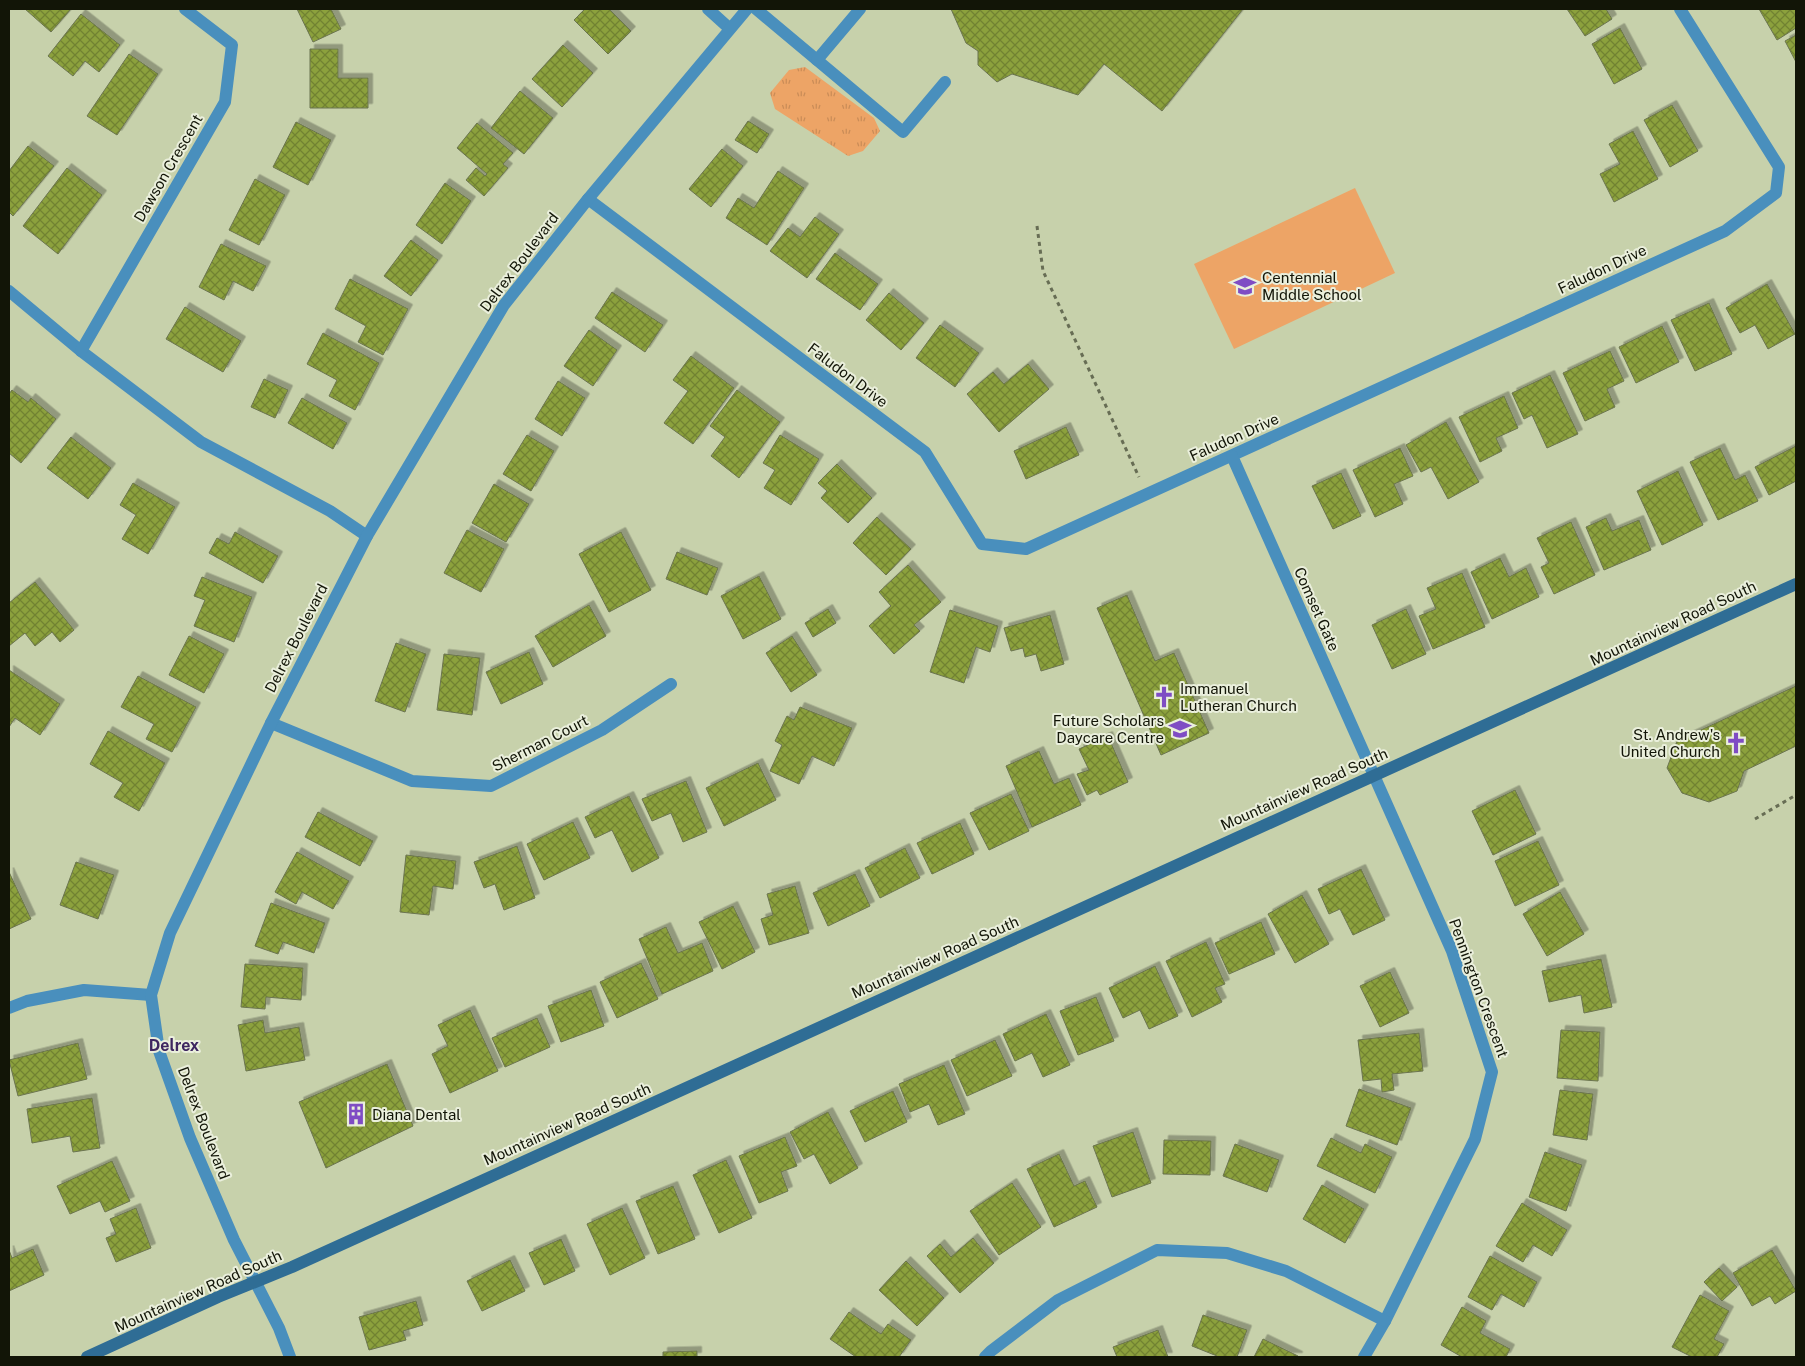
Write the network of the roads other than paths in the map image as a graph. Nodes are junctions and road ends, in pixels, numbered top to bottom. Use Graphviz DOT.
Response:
graph roads {
  1 [pos="185,9"];
  2 [pos="708,9"];
  3 [pos="747,9"];
  4 [pos="756,9"];
  5 [pos="860,9"];
  6 [pos="1680,9"];
  7 [pos="730,28"];
  8 [pos="817,60"];
  9 [pos="945,82"];
  10 [pos="588,199"];
  11 [pos="9,291"];
  12 [pos="81,351"];
  13 [pos="1232,456"];
  14 [pos="367,536"];
  15 [pos="1796,584"];
  16 [pos="671,684"];
  17 [pos="271,723"];
  18 [pos="1373,776"];
  19 [pos="151,995"];
  20 [pos="9,1008"];
  21 [pos="256,1282"];
  22 [pos="1385,1321"];
  23 [pos="88,1357"];
  24 [pos="290,1357"];
  25 [pos="985,1357"];
  26 [pos="1364,1357"];
  1 -- 12 [label="street, Dawson Crescent"];
  2 -- 7 [label="street"];
  3 -- 7 [label="street, Delrex Boulevard"];
  4 -- 8 [label="street"];
  5 -- 8 [label="street"];
  6 -- 13 [label="street, Faludon Drive"];
  7 -- 10 [label="street, Delrex Boulevard"];
  8 -- 9 [label="street"];
  10 -- 13 [label="street, Faludon Drive"];
  10 -- 14 [label="street, Delrex Boulevard"];
  11 -- 12 [label="street"];
  12 -- 14 [label="street"];
  13 -- 18 [label="street, Comset Gate"];
  14 -- 17 [label="street, Delrex Boulevard"];
  15 -- 18 [label="main road, Mountainview Road South"];
  16 -- 17 [label="street, Sherman Court"];
  17 -- 19 [label="street, Delrex Boulevard"];
  18 -- 21 [label="main road, Mountainview Road South"];
  18 -- 22 [label="street, Pennington Crescent"];
  19 -- 20 [label="street"];
  19 -- 21 [label="street, Delrex Boulevard"];
  21 -- 23 [label="main road, Mountainview Road South"];
  21 -- 24 [label="street, Delrex Boulevard"];
  22 -- 25 [label="street"];
  22 -- 26 [label="street, Pennington Crescent"];
}
